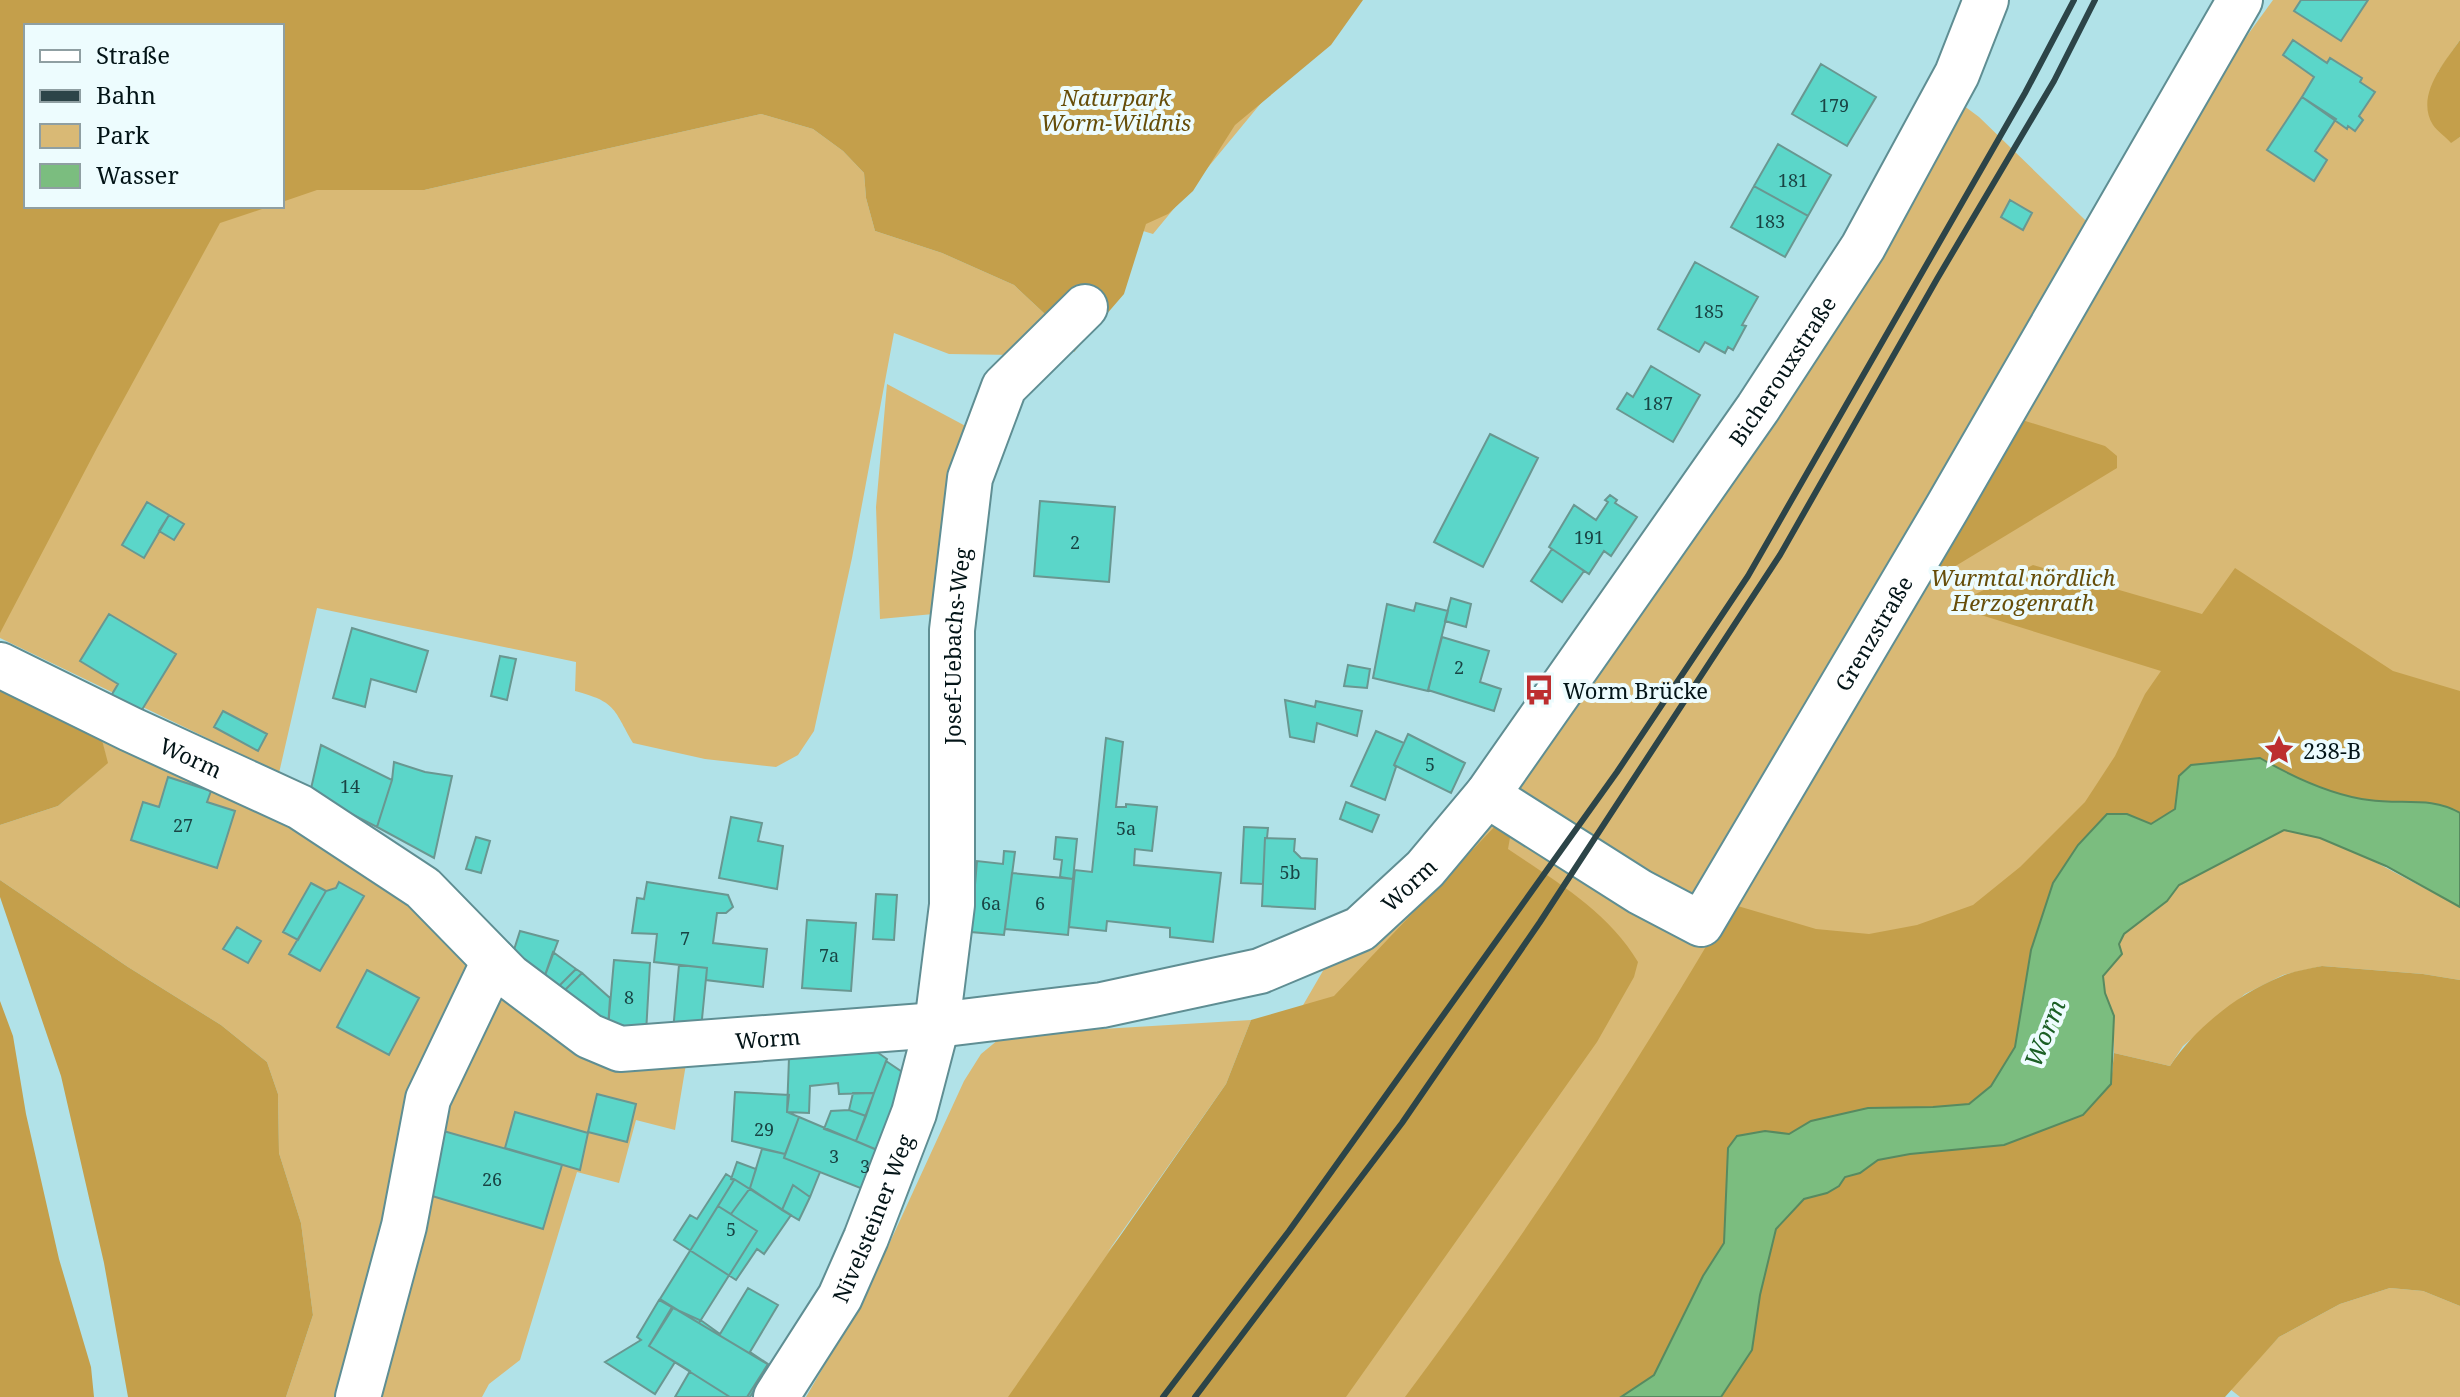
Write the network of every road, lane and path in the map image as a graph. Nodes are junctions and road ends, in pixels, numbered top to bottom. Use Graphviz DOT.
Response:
graph roads {
  1 [pos="1986,0"];
  2 [pos="2240,0"];
  3 [pos="1085,307"];
  4 [pos="0,665"];
  5 [pos="1540,717"];
  6 [pos="1487,795"];
  7 [pos="494,961"];
  8 [pos="937,1025"];
  9 [pos="358,1397"];
  10 [pos="776,1397"];
  1 -- 5 [label="street, Bicherouxstraße"];
  2 -- 6 [label="street, Grenzstraße"];
  3 -- 8 [label="street, Josef-Uebachs-Weg"];
  4 -- 7 [label="street, Worm"];
  5 -- 6 [label="street, Worm"];
  6 -- 8 [label="street, Worm"];
  7 -- 8 [label="street, Worm"];
  7 -- 9 [label="street"];
  8 -- 10 [label="street, Nivelsteiner Weg"];
}
